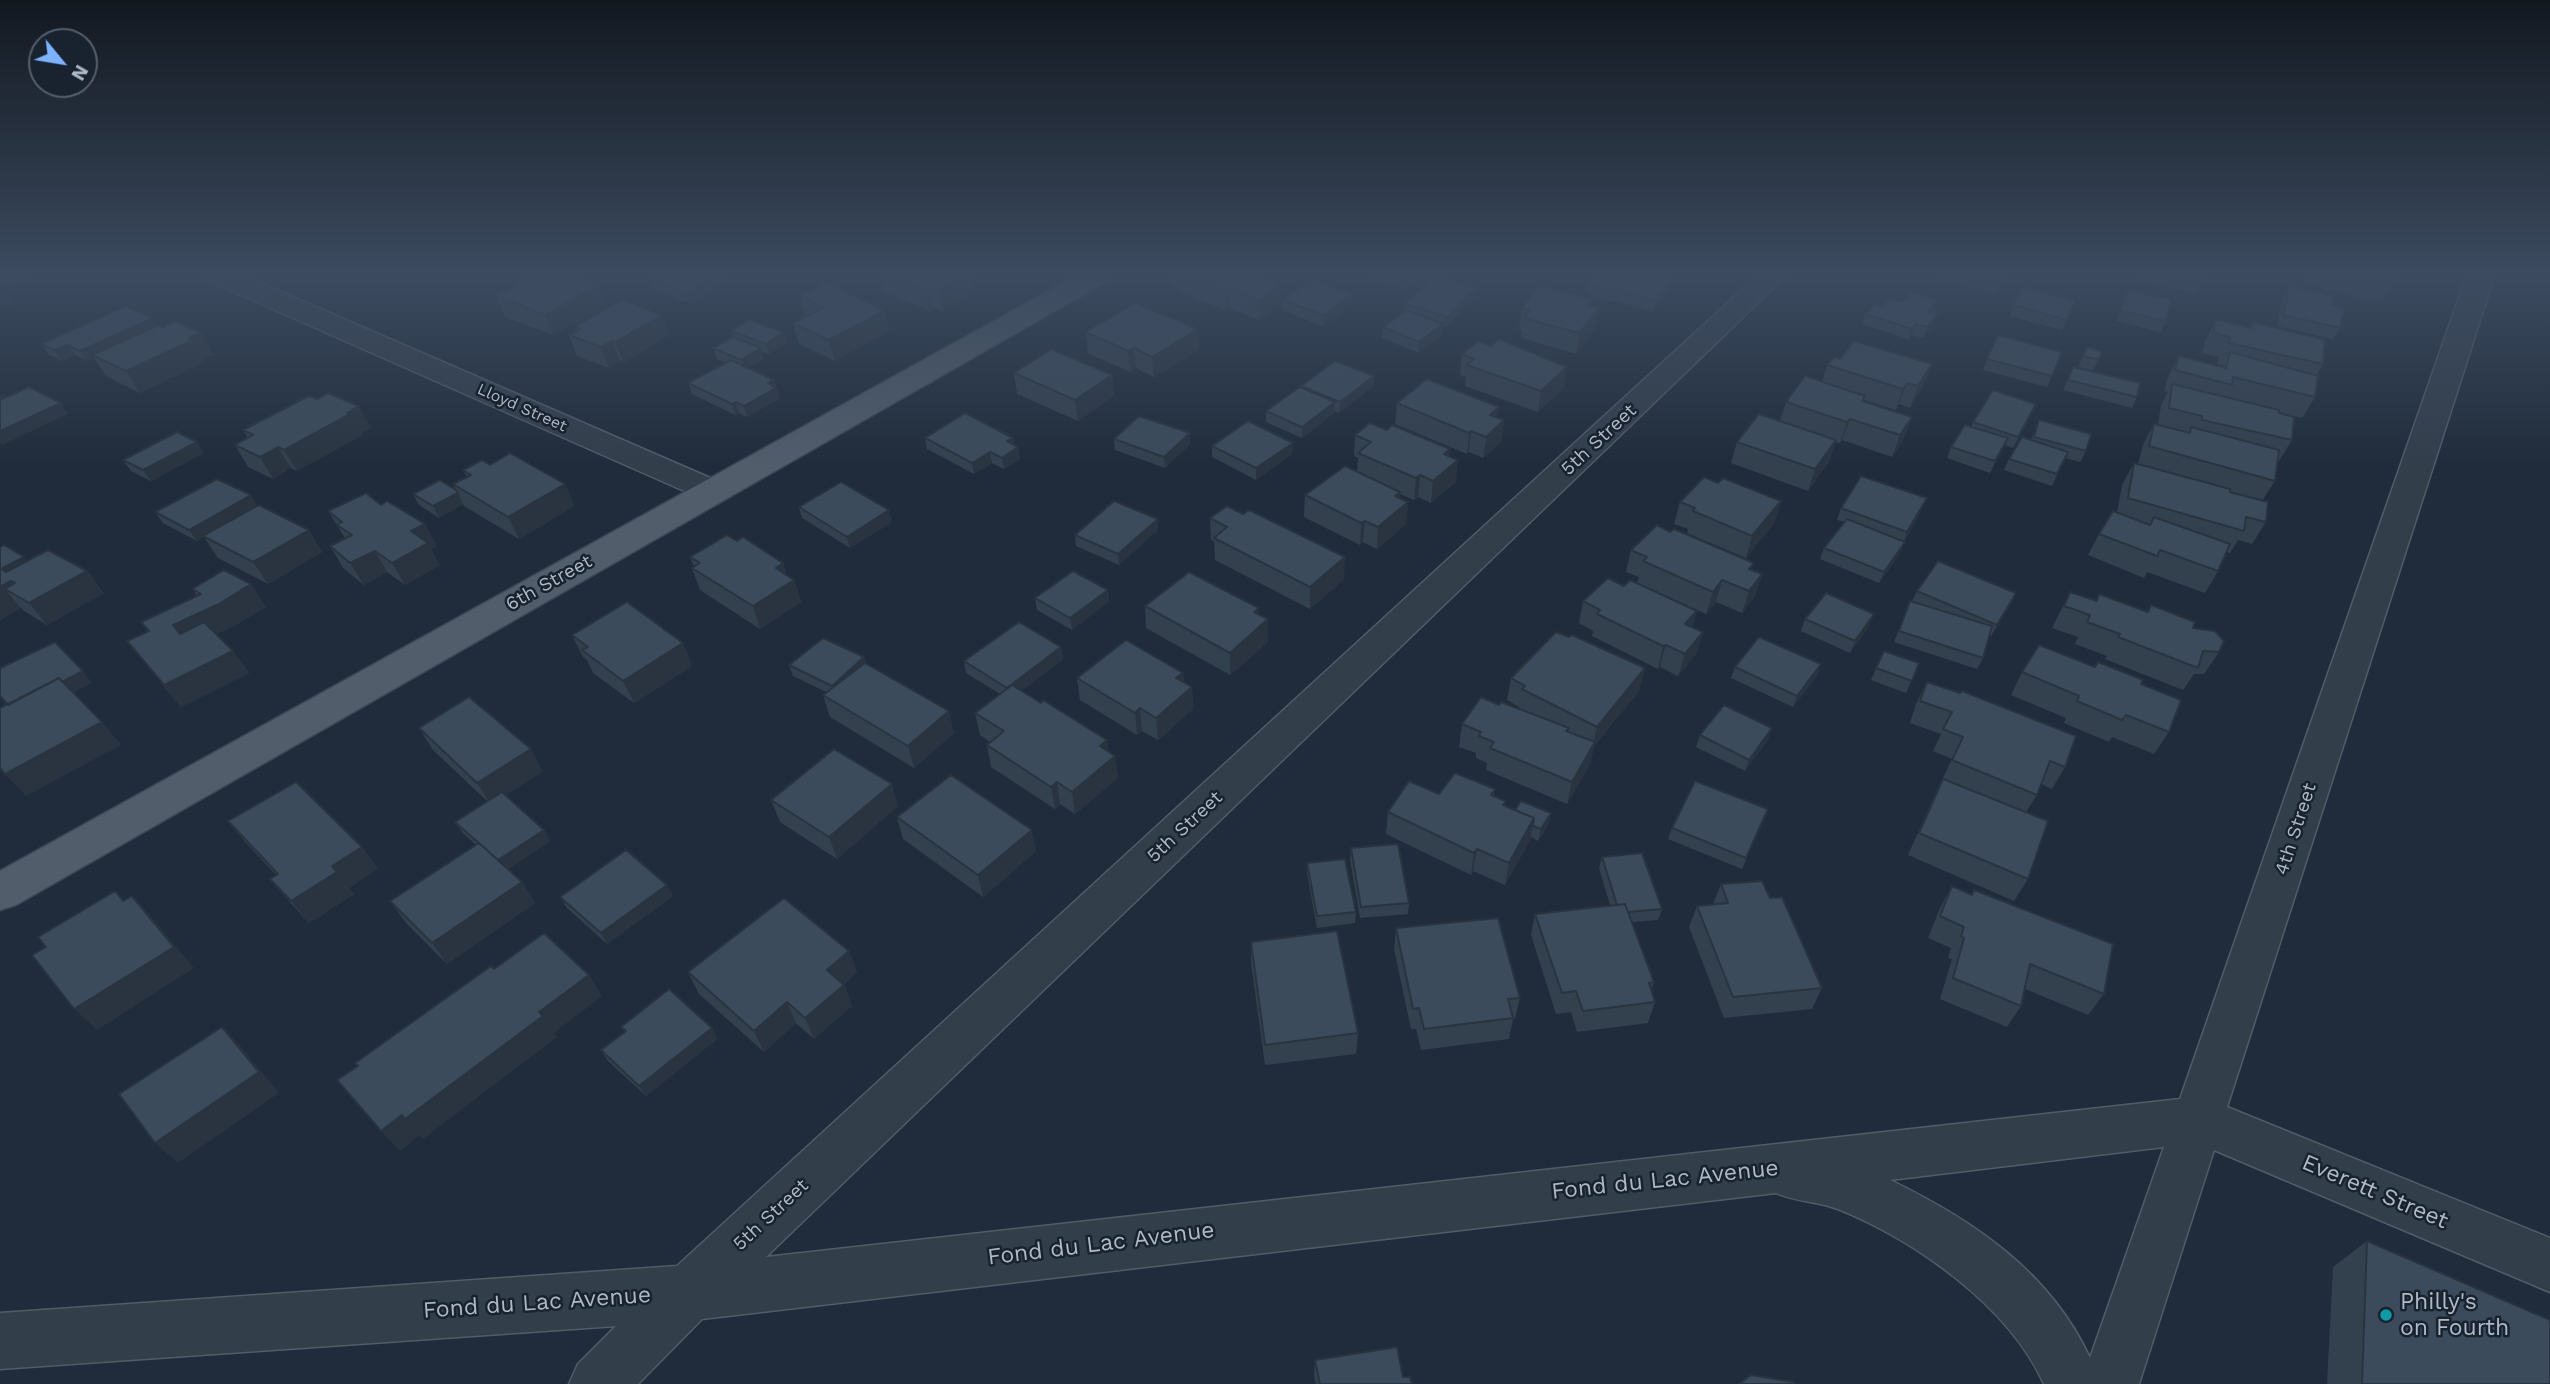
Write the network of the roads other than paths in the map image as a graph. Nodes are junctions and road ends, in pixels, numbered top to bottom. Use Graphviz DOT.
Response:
graph roads {
  1 [pos="364,339"];
  2 [pos="983,339"];
  3 [pos="1706,339"];
  4 [pos="2460,339"];
  5 [pos="712,491"];
  6 [pos="0,892"];
  7 [pos="2200,1120"];
  8 [pos="1754,1170"];
  9 [pos="2550,1265"];
  10 [pos="689,1293"];
  11 [pos="0,1341"];
  12 [pos="598,1384"];
  13 [pos="2073,1384"];
  14 [pos="2110,1384"];
  1 -- 5 [label="street, Lloyd Street"];
  2 -- 5 [label="main road, 6th Street"];
  3 -- 10 [label="street, 5th Street"];
  4 -- 7 [label="street, 4th Street"];
  5 -- 6 [label="main road, 6th Street"];
  7 -- 8 [label="street, Fond du Lac Avenue"];
  7 -- 9 [label="street, Everett Street"];
  7 -- 14 [label="street, 4th Street"];
  8 -- 10 [label="street, Fond du Lac Avenue"];
  8 -- 13 [label="street"];
  10 -- 11 [label="street, Fond du Lac Avenue"];
  10 -- 12 [label="street, 5th Street"];
}
